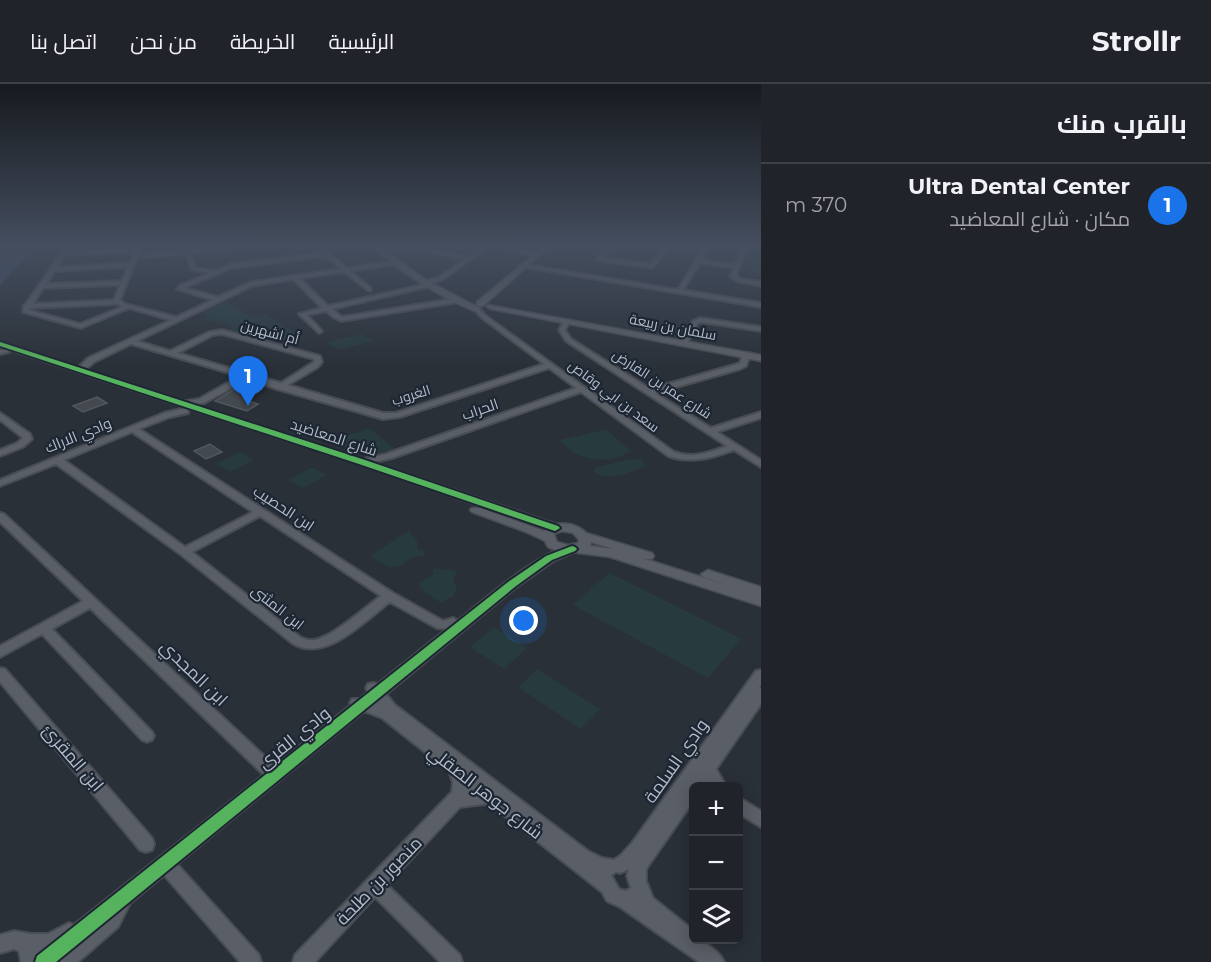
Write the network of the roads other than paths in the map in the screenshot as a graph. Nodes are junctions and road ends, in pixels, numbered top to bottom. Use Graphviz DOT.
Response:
graph roads {
  1 [pos="39,287"];
  2 [pos="121,287"];
  3 [pos="184,287"];
  4 [pos="244,287"];
  5 [pos="305,287"];
  6 [pos="366,287"];
  7 [pos="418,287"];
  8 [pos="435,287"];
  9 [pos="502,287"];
  10 [pos="649,287"];
  11 [pos="683,287"];
  12 [pos="369,289"];
  13 [pos="680,292"];
  14 [pos="218,299"];
  15 [pos="459,300"];
  16 [pos="118,302"];
  17 [pos="761,305"];
  18 [pos="26,306"];
  19 [pos="129,306"];
  20 [pos="484,306"];
  21 [pos="328,309"];
  22 [pos="176,318"];
  23 [pos="567,321"];
  24 [pos="761,329"];
  25 [pos="319,331"];
  26 [pos="128,342"];
  27 [pos="683,343"];
  28 [pos="1,350"];
  29 [pos="170,354"];
  30 [pos="746,355"];
  31 [pos="761,358"];
  32 [pos="64,365"];
  33 [pos="549,365"];
  34 [pos="80,370"];
  35 [pos="245,376"];
  36 [pos="280,387"];
  37 [pos="582,389"];
  38 [pos="649,392"];
  39 [pos="200,405"];
  40 [pos="184,408"];
  41 [pos="168,411"];
  42 [pos="761,415"];
  43 [pos="0,416"];
  44 [pos="134,429"];
  45 [pos="710,431"];
  46 [pos="735,447"];
  47 [pos="0,453"];
  48 [pos="388,456"];
  49 [pos="57,460"];
  50 [pos="362,462"];
  51 [pos="761,464"];
  52 [pos="384,470"];
  53 [pos="0,483"];
  54 [pos="260,512"];
  55 [pos="0,516"];
  56 [pos="551,536"];
  57 [pos="578,544"];
  58 [pos="184,552"];
  59 [pos="761,592"];
  60 [pos="389,596"];
  61 [pos="92,601"];
  62 [pos="761,601"];
  63 [pos="417,614"];
  64 [pos="453,622"];
  65 [pos="44,629"];
  66 [pos="432,639"];
  67 [pos="0,652"];
  68 [pos="0,673"];
  69 [pos="761,675"];
  70 [pos="376,690"];
  71 [pos="761,693"];
  72 [pos="358,704"];
  73 [pos="147,736"];
  74 [pos="454,769"];
  75 [pos="708,770"];
  76 [pos="273,773"];
  77 [pos="698,782"];
  78 [pos="716,782"];
  79 [pos="689,794"];
  80 [pos="494,799"];
  81 [pos="456,800"];
  82 [pos="743,807"];
  83 [pos="761,820"];
  84 [pos="146,844"];
  85 [pos="166,864"];
  86 [pos="615,866"];
  87 [pos="605,885"];
  88 [pos="376,886"];
  89 [pos="634,890"];
  90 [pos="123,899"];
  91 [pos="10,941"];
  92 [pos="714,961"];
  93 [pos="30,962"];
  94 [pos="43,962"];
  95 [pos="64,962"];
  96 [pos="252,962"];
  97 [pos="302,962"];
  98 [pos="453,962"];
  1 -- 18 [label="street"];
  2 -- 16 [label="street"];
  3 -- 14 [label="street"];
  4 -- 14 [label="street"];
  5 -- 21 [label="street"];
  6 -- 12 [label="street"];
  7 -- 21 [label="street"];
  8 -- 15 [label="street"];
  9 -- 20 [label="street"];
  10 -- 13 [label="street"];
  11 -- 13 [label="street"];
  13 -- 17 [label="street"];
  14 -- 22 [label="street"];
  15 -- 20 [label="street"];
  15 -- 21 [label="street"];
  16 -- 18 [label="street"];
  16 -- 19 [label="street"];
  18 -- 19 [label="street"];
  19 -- 22 [label="street"];
  20 -- 23 [label="street, سلمان بن ربيعة"];
  20 -- 33 [label="street, سعد بن ابي وقاص"];
  21 -- 25 [label="street"];
  22 -- 26 [label="street"];
  23 -- 27 [label="street, سلمان بن ربيعة"];
  23 -- 38 [label="street, شارع عمر بن الفارض"];
  24 -- 27 [label="street"];
  26 -- 29 [label="street, الغروب"];
  26 -- 32 [label="street"];
  26 -- 34 [label="street"];
  27 -- 30 [label="street, سلمان بن ربيعة"];
  28 -- 32 [label="street, شارع المعاضيد"];
  28 -- 41 [label="street, شارع المعاضيد"];
  29 -- 35 [label="street, الغروب"];
  29 -- 36 [label="street, أم اشهرين"];
  30 -- 31 [label="street, سلمان بن ربيعة"];
  30 -- 38 [label="street"];
  32 -- 34 [label="street, شارع المعاضيد"];
  33 -- 36 [label="street, الغروب"];
  33 -- 37 [label="street, سعد بن ابي وقاص"];
  34 -- 40 [label="street, شارع المعاضيد"];
  35 -- 36 [label="street, الغروب"];
  35 -- 39 [label="street"];
  37 -- 46 [label="street, سعد بن ابي وقاص"];
  37 -- 48 [label="street, الحراب"];
  38 -- 45 [label="street, شارع عمر بن الفارض"];
  39 -- 40 [label="street, شارع المعاضيد"];
  39 -- 50 [label="street, شارع المعاضيد"];
  40 -- 41 [label="street, شارع المعاضيد"];
  40 -- 56 [label="street, شارع المعاضيد"];
  41 -- 44 [label="street, وادي الاراك"];
  42 -- 45 [label="street"];
  43 -- 47 [label="street"];
  44 -- 49 [label="street, وادي الاراك"];
  44 -- 54 [label="street, ابن الحصيب"];
  45 -- 46 [label="street, شارع عمر بن الفارض"];
  46 -- 51 [label="street, شارع عمر بن الفارض"];
  48 -- 50 [label="street, الحراب"];
  48 -- 52 [label="street"];
  49 -- 53 [label="street, وادي الاراك"];
  49 -- 58 [label="street, ابن المثنى"];
  50 -- 52 [label="street, شارع المعاضيد"];
  52 -- 56 [label="street, شارع المعاضيد"];
  54 -- 58 [label="street"];
  54 -- 60 [label="street, ابن الحصيب"];
  55 -- 61 [label="street, ابن المجدي"];
  56 -- 57 [label="street"];
  56 -- 57 [label="street"];
  56 -- 64 [label="street, وادي القرى"];
  57 -- 59 [label="street"];
  57 -- 62 [label="street"];
  57 -- 70 [label="street, وادي القرى"];
  58 -- 60 [label="street, ابن المثنى"];
  60 -- 63 [label="street, ابن الحصيب"];
  61 -- 65 [label="street"];
  61 -- 76 [label="street, ابن المجدي"];
  63 -- 64 [label="street, ابن الحصيب"];
  63 -- 66 [label="street, ابن الحصيب"];
  64 -- 66 [label="street, وادي القرى"];
  65 -- 67 [label="street"];
  65 -- 73 [label="street"];
  66 -- 70 [label="street, وادي القرى"];
  68 -- 84 [label="street, ابن المقرئ"];
  69 -- 86 [label="street, وادي السلمة"];
  70 -- 72 [label="street, وادي القرى"];
  70 -- 86 [label="street, شارع جوهر الصقلي"];
  71 -- 75 [label="street, وادي السلمة"];
  72 -- 74 [label="street, شارع جوهر الصقلي"];
  72 -- 76 [label="street, وادي القرى"];
  74 -- 80 [label="street, شارع جوهر الصقلي"];
  74 -- 81 [label="street"];
  75 -- 77 [label="street, وادي السلمة"];
  75 -- 78 [label="street"];
  76 -- 85 [label="street, وادي القرى"];
  76 -- 91 [label="street, وادي القرى"];
  79 -- 89 [label="street, وادي السلمة"];
  80 -- 81 [label="street"];
  80 -- 87 [label="street, شارع جوهر الصقلي"];
  81 -- 88 [label="street, منصور بن طلحة"];
  82 -- 83 [label="street"];
  85 -- 90 [label="street, وادي القرى"];
  85 -- 96 [label="street"];
  86 -- 87 [label="street"];
  86 -- 89 [label="street"];
  87 -- 89 [label="street"];
  88 -- 97 [label="street, منصور بن طلحة"];
  88 -- 98 [label="street"];
  89 -- 92 [label="street"];
  90 -- 94 [label="street, وادي القرى"];
  90 -- 95 [label="street, وادي القرى"];
  91 -- 93 [label="street"];
}
